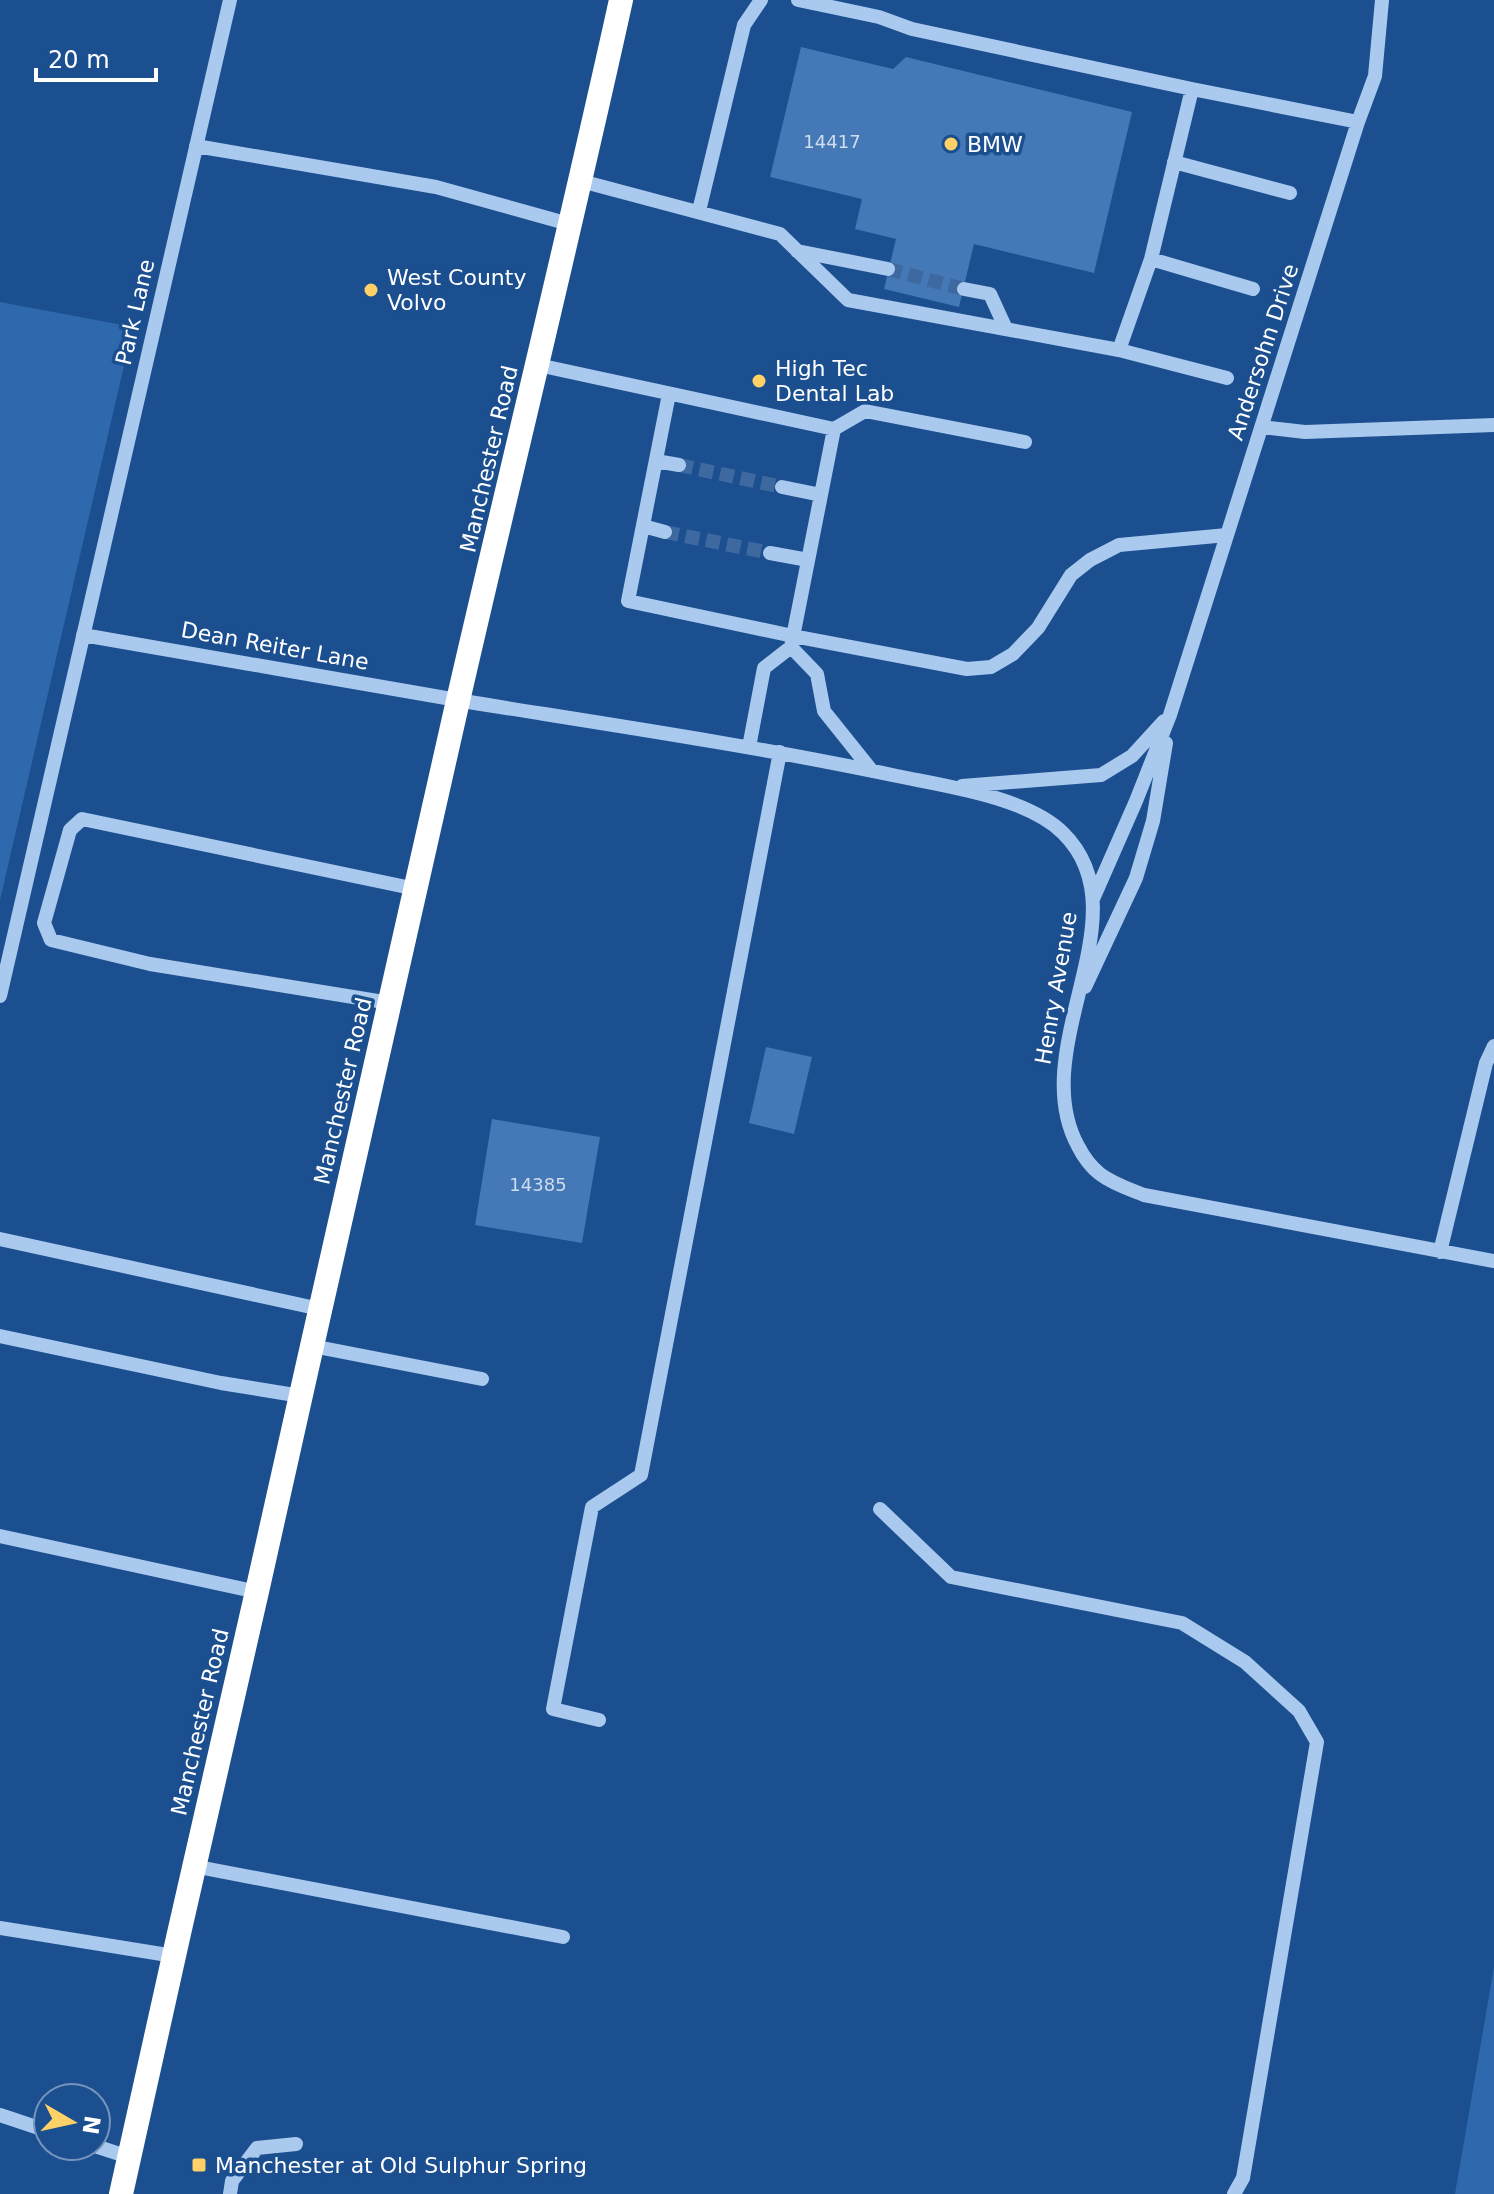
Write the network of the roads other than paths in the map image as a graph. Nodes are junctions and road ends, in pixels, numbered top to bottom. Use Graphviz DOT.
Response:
graph roads {
  1 [pos="230,0"];
  2 [pos="621,0"];
  3 [pos="761,0"];
  4 [pos="798,0"];
  5 [pos="883,0"];
  6 [pos="1382,0"];
  7 [pos="879,17"];
  8 [pos="1192,89"];
  9 [pos="1358,122"];
  10 [pos="196,146"];
  11 [pos="1174,162"];
  12 [pos="581,181"];
  13 [pos="1290,193"];
  14 [pos="699,211"];
  15 [pos="569,224"];
  16 [pos="797,251"];
  17 [pos="1151,259"];
  18 [pos="888,269"];
  19 [pos="964,289"];
  20 [pos="1253,289"];
  21 [pos="1006,329"];
  22 [pos="1119,350"];
  23 [pos="538,365"];
  24 [pos="1227,378"];
  25 [pos="669,394"];
  26 [pos="1494,425"];
  27 [pos="1262,427"];
  28 [pos="834,429"];
  29 [pos="1025,442"];
  30 [pos="656,461"];
  31 [pos="679,465"];
  32 [pos="782,487"];
  33 [pos="821,495"];
  34 [pos="643,526"];
  35 [pos="665,532"];
  36 [pos="1227,535"];
  37 [pos="770,553"];
  38 [pos="808,560"];
  39 [pos="83,635"];
  40 [pos="792,641"];
  41 [pos="458,700"];
  42 [pos="1170,715"];
  43 [pos="749,747"];
  44 [pos="780,752"];
  45 [pos="872,771"];
  46 [pos="949,787"];
  47 [pos="416,889"];
  48 [pos="1093,899"];
  49 [pos="0,996"];
  50 [pos="390,1003"];
  51 [pos="1072,1017"];
  52 [pos="1494,1046"];
  53 [pos="0,1239"];
  54 [pos="1440,1252"];
  55 [pos="1494,1261"];
  56 [pos="320,1309"];
  57 [pos="0,1336"];
  58 [pos="312,1346"];
  59 [pos="482,1379"];
  60 [pos="301,1396"];
  61 [pos="880,1509"];
  62 [pos="0,1536"];
  63 [pos="257,1592"];
  64 [pos="599,1720"];
  65 [pos="193,1866"];
  66 [pos="0,1928"];
  67 [pos="563,1937"];
  68 [pos="174,1956"];
  69 [pos="0,2115"];
  70 [pos="32,2126"];
  71 [pos="296,2144"];
  72 [pos="112,2152"];
  73 [pos="129,2157"];
  74 [pos="121,2194"];
  75 [pos="230,2194"];
  76 [pos="1234,2194"];
  1 -- 10 [label="street, Park Lane"];
  2 -- 12 [label="highway, Manchester Road"];
  3 -- 14 [label="street"];
  4 -- 7 [label="street"];
  5 -- 7 [label="street"];
  6 -- 9 [label="street, Andersohn Drive"];
  7 -- 8 [label="street"];
  8 -- 9 [label="street"];
  8 -- 11 [label="street"];
  9 -- 27 [label="street, Andersohn Drive"];
  10 -- 15 [label="street"];
  10 -- 39 [label="street, Park Lane"];
  11 -- 13 [label="street"];
  11 -- 17 [label="street"];
  12 -- 14 [label="street"];
  12 -- 15 [label="highway, Manchester Road"];
  14 -- 16 [label="street"];
  15 -- 23 [label="highway, Manchester Road"];
  16 -- 18 [label="street"];
  16 -- 21 [label="street"];
  17 -- 20 [label="street"];
  17 -- 22 [label="street"];
  19 -- 21 [label="street"];
  21 -- 22 [label="street"];
  22 -- 24 [label="street"];
  23 -- 25 [label="street"];
  23 -- 41 [label="highway, Manchester Road"];
  25 -- 28 [label="street"];
  25 -- 30 [label="street"];
  26 -- 27 [label="street"];
  27 -- 36 [label="street, Andersohn Drive"];
  28 -- 29 [label="street"];
  28 -- 33 [label="street"];
  30 -- 31 [label="street"];
  30 -- 34 [label="street"];
  32 -- 33 [label="street"];
  33 -- 38 [label="street"];
  34 -- 35 [label="street"];
  34 -- 40 [label="street"];
  36 -- 40 [label="street"];
  36 -- 42 [label="street, Andersohn Drive"];
  37 -- 38 [label="street"];
  38 -- 40 [label="street"];
  39 -- 41 [label="street, Dean Reiter Lane"];
  39 -- 49 [label="street, Park Lane"];
  40 -- 43 [label="street"];
  40 -- 45 [label="street"];
  41 -- 43 [label="street, Henry Avenue"];
  41 -- 47 [label="highway, Manchester Road"];
  42 -- 46 [label="street, Andersohn Drive"];
  42 -- 48 [label="street, Andersohn Drive"];
  42 -- 51 [label="street, Andersohn Drive"];
  43 -- 44 [label="street, Henry Avenue"];
  44 -- 45 [label="street, Henry Avenue"];
  44 -- 64 [label="street"];
  45 -- 46 [label="street, Henry Avenue"];
  46 -- 48 [label="street, Henry Avenue"];
  47 -- 50 [label="highway, Manchester Road"];
  47 -- 50 [label="street"];
  48 -- 51 [label="street, Henry Avenue"];
  50 -- 56 [label="highway, Manchester Road"];
  51 -- 54 [label="street, Henry Avenue"];
  52 -- 54 [label="street"];
  53 -- 56 [label="street"];
  54 -- 55 [label="street, Henry Avenue"];
  56 -- 58 [label="highway, Manchester Road"];
  57 -- 60 [label="street"];
  58 -- 59 [label="street"];
  58 -- 60 [label="highway, Manchester Road"];
  60 -- 63 [label="highway, Manchester Road"];
  61 -- 76 [label="street"];
  62 -- 63 [label="street"];
  63 -- 65 [label="highway, Manchester Road"];
  65 -- 67 [label="street"];
  65 -- 68 [label="highway, Manchester Road"];
  66 -- 68 [label="street"];
  68 -- 73 [label="highway, Manchester Road"];
  69 -- 70 [label="street"];
  71 -- 75 [label="street"];
  72 -- 73 [label="street"];
  73 -- 74 [label="highway, Manchester Road"];
}
